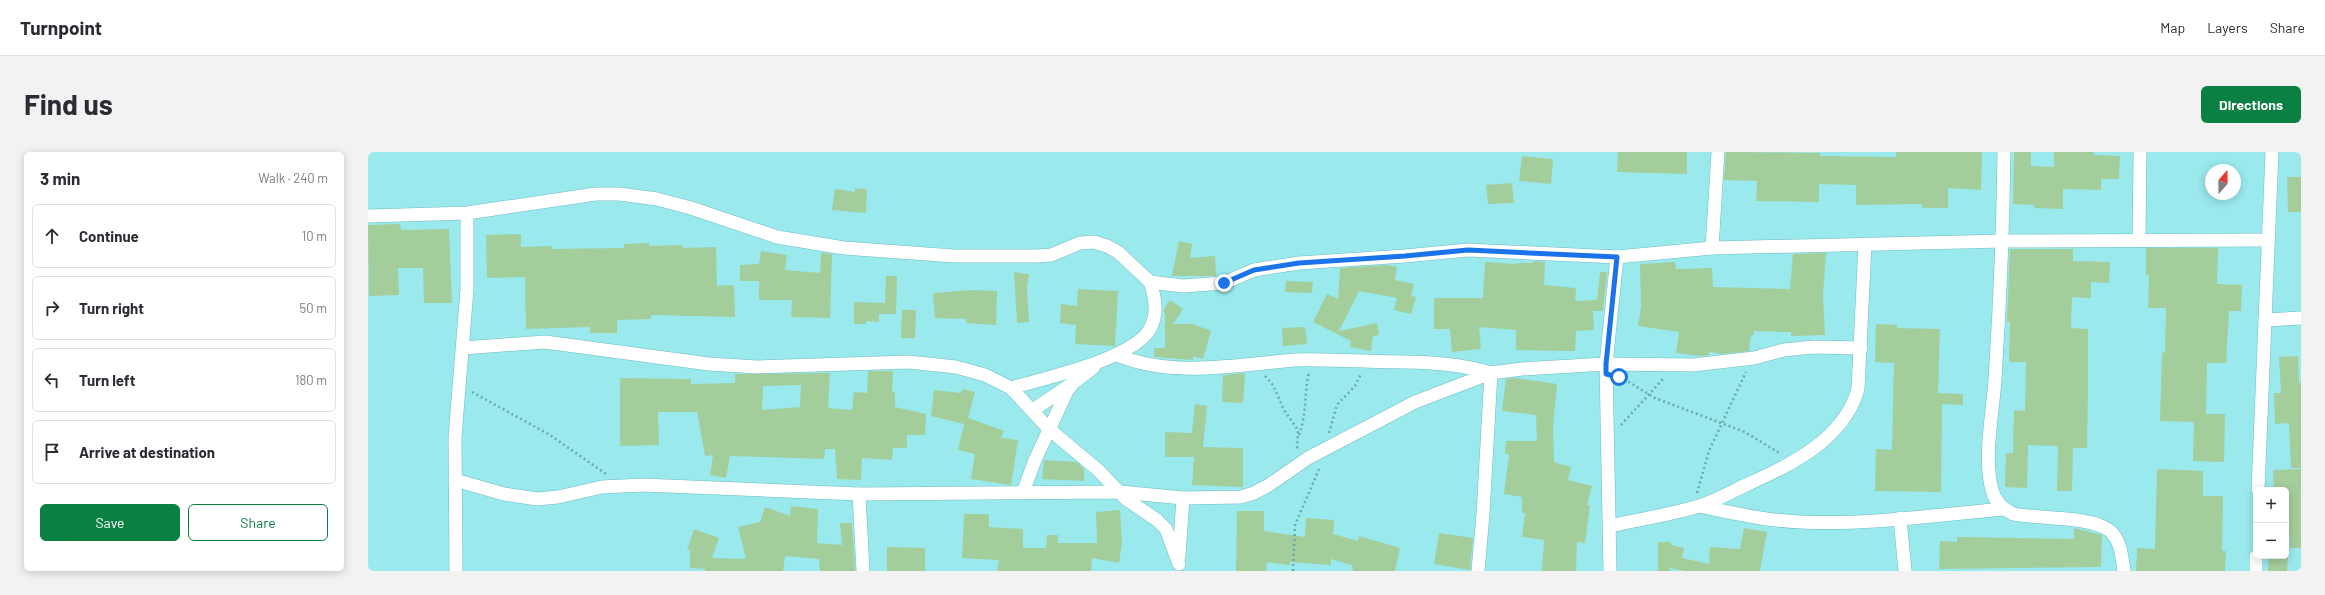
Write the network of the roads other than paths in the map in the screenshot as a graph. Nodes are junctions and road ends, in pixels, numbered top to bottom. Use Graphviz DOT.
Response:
graph roads {
  1 [pos="1718,152"];
  2 [pos="2004,152"];
  3 [pos="2140,152"];
  4 [pos="2272,152"];
  5 [pos="467,213"];
  6 [pos="368,216"];
  7 [pos="2139,239"];
  8 [pos="2268,240"];
  9 [pos="2003,241"];
  10 [pos="1865,244"];
  11 [pos="1712,248"];
  12 [pos="1617,257"];
  13 [pos="1150,282"];
  14 [pos="2301,318"];
  15 [pos="2265,320"];
  16 [pos="464,348"];
  17 [pos="1861,348"];
  18 [pos="1111,357"];
  19 [pos="1606,369"];
  20 [pos="1491,373"];
  21 [pos="1073,383"];
  22 [pos="1011,388"];
  23 [pos="1033,410"];
  24 [pos="1050,428"];
  25 [pos="455,480"];
  26 [pos="2258,487"];
  27 [pos="1023,492"];
  28 [pos="1120,492"];
  29 [pos="859,494"];
  30 [pos="1183,498"];
  31 [pos="1696,507"];
  32 [pos="2004,509"];
  33 [pos="1900,518"];
  34 [pos="1610,526"];
  35 [pos="2256,559"];
  36 [pos="1178,568"];
  37 [pos="456,571"];
  38 [pos="863,571"];
  39 [pos="1478,571"];
  40 [pos="1610,571"];
  41 [pos="1905,571"];
  42 [pos="2124,571"];
  43 [pos="2256,571"];
  1 -- 11 [label="street"];
  2 -- 9 [label="street"];
  3 -- 7 [label="street"];
  4 -- 8 [label="street"];
  5 -- 6 [label="street"];
  5 -- 13 [label="street"];
  5 -- 16 [label="street"];
  7 -- 8 [label="street"];
  7 -- 9 [label="street"];
  8 -- 15 [label="street"];
  9 -- 10 [label="street"];
  9 -- 32 [label="street"];
  10 -- 11 [label="street"];
  10 -- 17 [label="street"];
  11 -- 12 [label="street"];
  12 -- 13 [label="street"];
  12 -- 19 [label="street"];
  13 -- 18 [label="street"];
  14 -- 15 [label="street"];
  15 -- 26 [label="street"];
  16 -- 22 [label="street"];
  16 -- 25 [label="street"];
  17 -- 19 [label="street"];
  17 -- 31 [label="street"];
  18 -- 20 [label="street"];
  18 -- 21 [label="street"];
  18 -- 22 [label="street"];
  19 -- 20 [label="street"];
  19 -- 34 [label="street"];
  20 -- 30 [label="street"];
  20 -- 39 [label="street"];
  21 -- 23 [label="street"];
  21 -- 24 [label="street"];
  22 -- 23 [label="street"];
  23 -- 24 [label="street"];
  24 -- 27 [label="street"];
  24 -- 28 [label="street"];
  25 -- 29 [label="street"];
  25 -- 37 [label="street"];
  27 -- 28 [label="street"];
  27 -- 29 [label="street"];
  28 -- 30 [label="street"];
  28 -- 36 [label="street"];
  29 -- 38 [label="street"];
  30 -- 36 [label="street"];
  31 -- 33 [label="street"];
  31 -- 34 [label="street"];
  32 -- 33 [label="street"];
  32 -- 42 [label="street"];
  33 -- 41 [label="street"];
  34 -- 40 [label="street"];
  35 -- 43 [label="street"];
}
